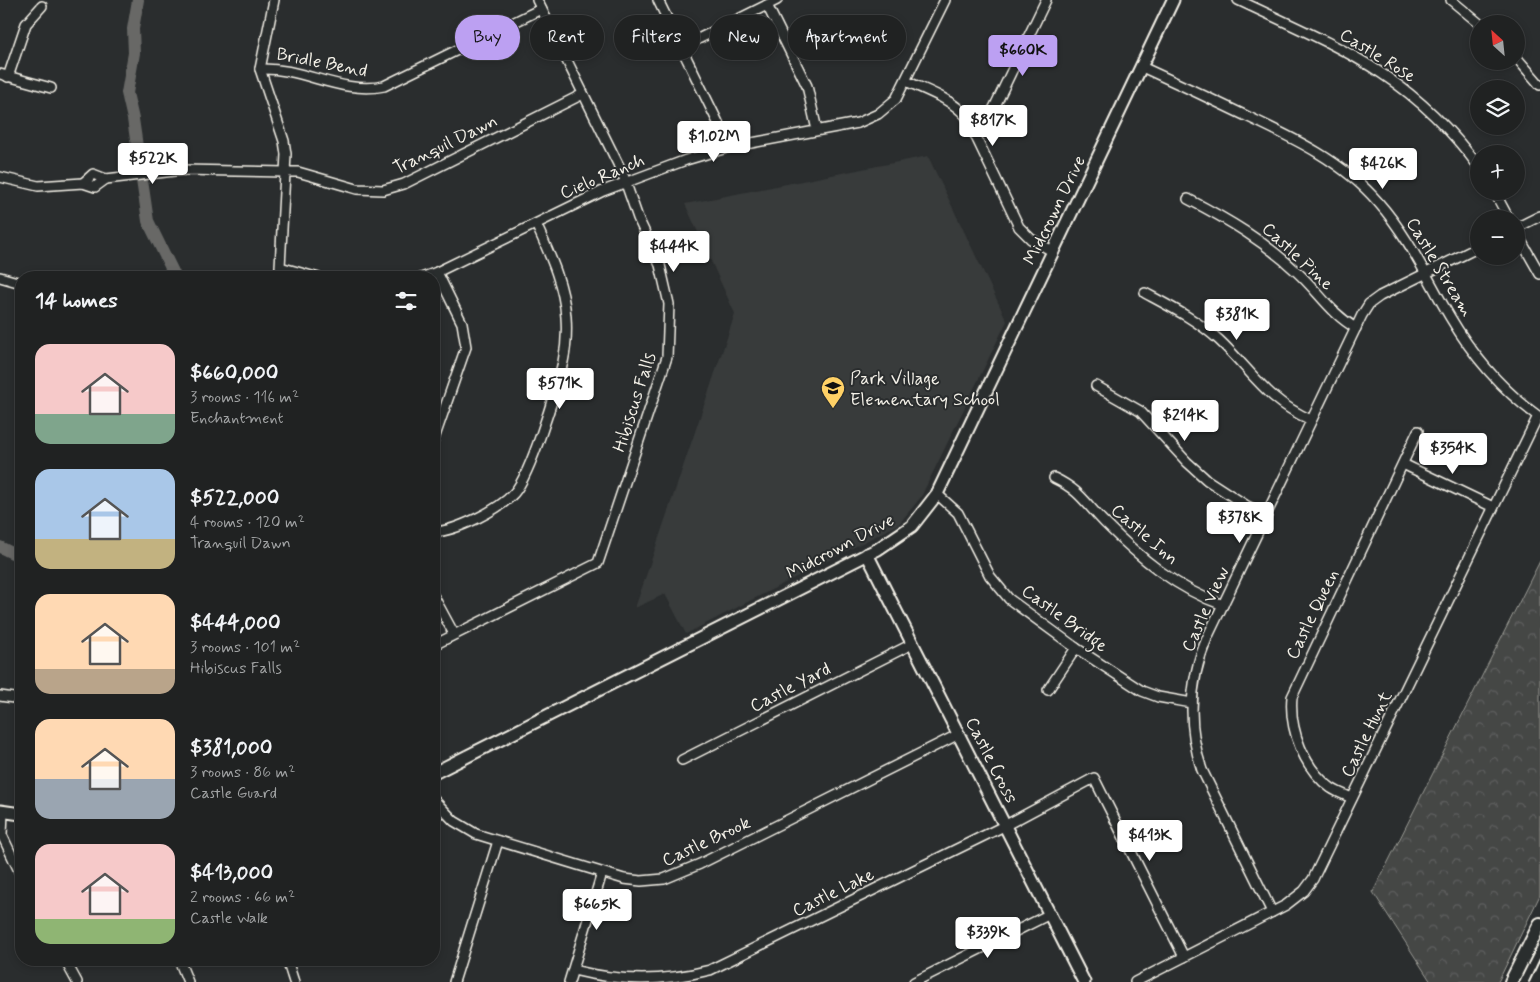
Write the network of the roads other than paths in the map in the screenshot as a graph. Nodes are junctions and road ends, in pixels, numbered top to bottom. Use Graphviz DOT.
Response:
graph roads {
  1 [pos="274,0"];
  2 [pos="537,0"];
  3 [pos="658,0"];
  4 [pos="777,0"];
  5 [pos="945,0"];
  6 [pos="1046,0"];
  7 [pos="1173,0"];
  8 [pos="1238,0"];
  9 [pos="1451,0"];
  10 [pos="766,5"];
  11 [pos="42,6"];
  12 [pos="541,9"];
  13 [pos="666,15"];
  14 [pos="1470,16"];
  15 [pos="700,38"];
  16 [pos="688,60"];
  17 [pos="1142,67"];
  18 [pos="1525,68"];
  19 [pos="260,69"];
  20 [pos="4,76"];
  21 [pos="906,81"];
  22 [pos="1540,85"];
  23 [pos="51,88"];
  24 [pos="584,94"];
  25 [pos="970,126"];
  26 [pos="818,130"];
  27 [pos="730,147"];
  28 [pos="1470,155"];
  29 [pos="285,172"];
  30 [pos="0,177"];
  31 [pos="626,182"];
  32 [pos="1188,199"];
  33 [pos="1540,216"];
  34 [pos="536,224"];
  35 [pos="1525,224"];
  36 [pos="1525,248"];
  37 [pos="1054,252"];
  38 [pos="1470,252"];
  39 [pos="294,271"];
  40 [pos="439,271"];
  41 [pos="1427,273"];
  42 [pos="1540,274"];
  43 [pos="0,277"];
  44 [pos="440,278"];
  45 [pos="15,281"];
  46 [pos="1145,293"];
  47 [pos="1356,328"];
  48 [pos="1096,386"];
  49 [pos="1538,416"];
  50 [pos="1311,420"];
  51 [pos="440,422"];
  52 [pos="1418,431"];
  53 [pos="1403,464"];
  54 [pos="1054,478"];
  55 [pos="937,494"];
  56 [pos="1493,507"];
  57 [pos="1267,515"];
  58 [pos="440,532"];
  59 [pos="867,554"];
  60 [pos="1223,605"];
  61 [pos="440,608"];
  62 [pos="454,634"];
  63 [pos="440,642"];
  64 [pos="912,644"];
  65 [pos="1076,648"];
  66 [pos="1048,690"];
  67 [pos="0,696"];
  68 [pos="15,698"];
  69 [pos="1192,703"];
  70 [pos="959,734"];
  71 [pos="682,760"];
  72 [pos="447,765"];
  73 [pos="440,767"];
  74 [pos="440,769"];
  75 [pos="1352,798"];
  76 [pos="440,806"];
  77 [pos="2,811"];
  78 [pos="15,813"];
  79 [pos="1006,825"];
  80 [pos="498,841"];
  81 [pos="15,863"];
  82 [pos="602,873"];
  83 [pos="1272,912"];
  84 [pos="1050,914"];
  85 [pos="1540,924"];
  86 [pos="1184,957"];
  87 [pos="68,966"];
  88 [pos="181,966"];
  89 [pos="289,966"];
  90 [pos="573,970"];
  91 [pos="77,982"];
  92 [pos="188,982"];
  93 [pos="294,982"];
  94 [pos="454,982"];
  95 [pos="569,982"];
  96 [pos="914,982"];
  97 [pos="1084,982"];
  98 [pos="1134,982"];
  99 [pos="1511,982"];
  1 -- 19 [label="street"];
  2 -- 12 [label="street, Hibiscus Falls"];
  3 -- 13 [label="street"];
  4 -- 10 [label="street"];
  5 -- 21 [label="street, Cielo Ranch"];
  6 -- 25 [label="street"];
  7 -- 17 [label="street, Midcrown Drive"];
  8 -- 28 [label="street, Castle Rose"];
  9 -- 14 [label="street"];
  10 -- 15 [label="street"];
  10 -- 26 [label="street"];
  11 -- 20 [label="street"];
  12 -- 19 [label="street, Bridle Bend"];
  12 -- 24 [label="street, Hibiscus Falls"];
  16 -- 27 [label="street"];
  17 -- 37 [label="street, Midcrown Drive"];
  17 -- 41 [label="street, Castle Stream"];
  18 -- 22 [label="street"];
  19 -- 29 [label="street"];
  20 -- 23 [label="street"];
  21 -- 25 [label="street"];
  21 -- 26 [label="street, Cielo Ranch"];
  24 -- 29 [label="street, Tranquil Dawn"];
  24 -- 31 [label="street, Hibiscus Falls"];
  25 -- 37 [label="street"];
  26 -- 27 [label="street, Cielo Ranch"];
  27 -- 31 [label="street, Cielo Ranch"];
  29 -- 30 [label="street, Tranquil Dawn"];
  29 -- 39 [label="street"];
  31 -- 34 [label="street, Cielo Ranch"];
  31 -- 62 [label="street, Hibiscus Falls"];
  32 -- 47 [label="street, Castle Pine"];
  33 -- 35 [label="street"];
  34 -- 40 [label="street, Cielo Ranch"];
  34 -- 58 [label="street"];
  36 -- 42 [label="street"];
  37 -- 55 [label="street, Midcrown Drive"];
  38 -- 41 [label="street, Castle View"];
  41 -- 47 [label="street, Castle View"];
  41 -- 49 [label="street, Castle Stream"];
  43 -- 45 [label="street"];
  44 -- 51 [label="street"];
  46 -- 50 [label="street"];
  47 -- 50 [label="street, Castle View"];
  48 -- 57 [label="street"];
  49 -- 56 [label="street, Castle Hunt"];
  50 -- 57 [label="street, Castle View"];
  52 -- 53 [label="street, Castle Queen"];
  53 -- 56 [label="street"];
  53 -- 75 [label="street, Castle Queen"];
  54 -- 60 [label="street, Castle Inn"];
  55 -- 59 [label="street, Midcrown Drive"];
  55 -- 65 [label="street, Castle Bridge"];
  56 -- 75 [label="street, Castle Hunt"];
  57 -- 60 [label="street, Castle View"];
  59 -- 64 [label="street, Castle Cross"];
  59 -- 72 [label="street, Midcrown Drive"];
  60 -- 69 [label="street, Castle View"];
  61 -- 62 [label="street"];
  62 -- 63 [label="street, Hibiscus Falls"];
  64 -- 70 [label="street, Castle Cross"];
  64 -- 71 [label="street, Castle Yard"];
  65 -- 66 [label="street"];
  65 -- 69 [label="street, Castle Bridge"];
  67 -- 68 [label="street"];
  69 -- 83 [label="street, Castle View"];
  70 -- 79 [label="street, Castle Cross"];
  70 -- 82 [label="street, Castle Brook"];
  72 -- 73 [label="street, Midcrown Drive"];
  72 -- 74 [label="street, Midcrown Drive"];
  75 -- 83 [label="street, Castle Hunt"];
  76 -- 80 [label="street, Castle Brook"];
  77 -- 78 [label="street"];
  77 -- 81 [label="street"];
  79 -- 84 [label="street, Castle Cross"];
  79 -- 86 [label="street, Castle Lake"];
  79 -- 90 [label="street, Castle Lake"];
  80 -- 82 [label="street, Castle Brook"];
  80 -- 94 [label="street"];
  82 -- 90 [label="street"];
  83 -- 86 [label="street, Castle Hunt"];
  84 -- 96 [label="street"];
  84 -- 97 [label="street, Castle Cross"];
  85 -- 99 [label="main road"];
  86 -- 98 [label="street, Castle Hunt"];
  87 -- 91 [label="street"];
  88 -- 92 [label="street"];
  89 -- 93 [label="street"];
  90 -- 95 [label="street"];
}
